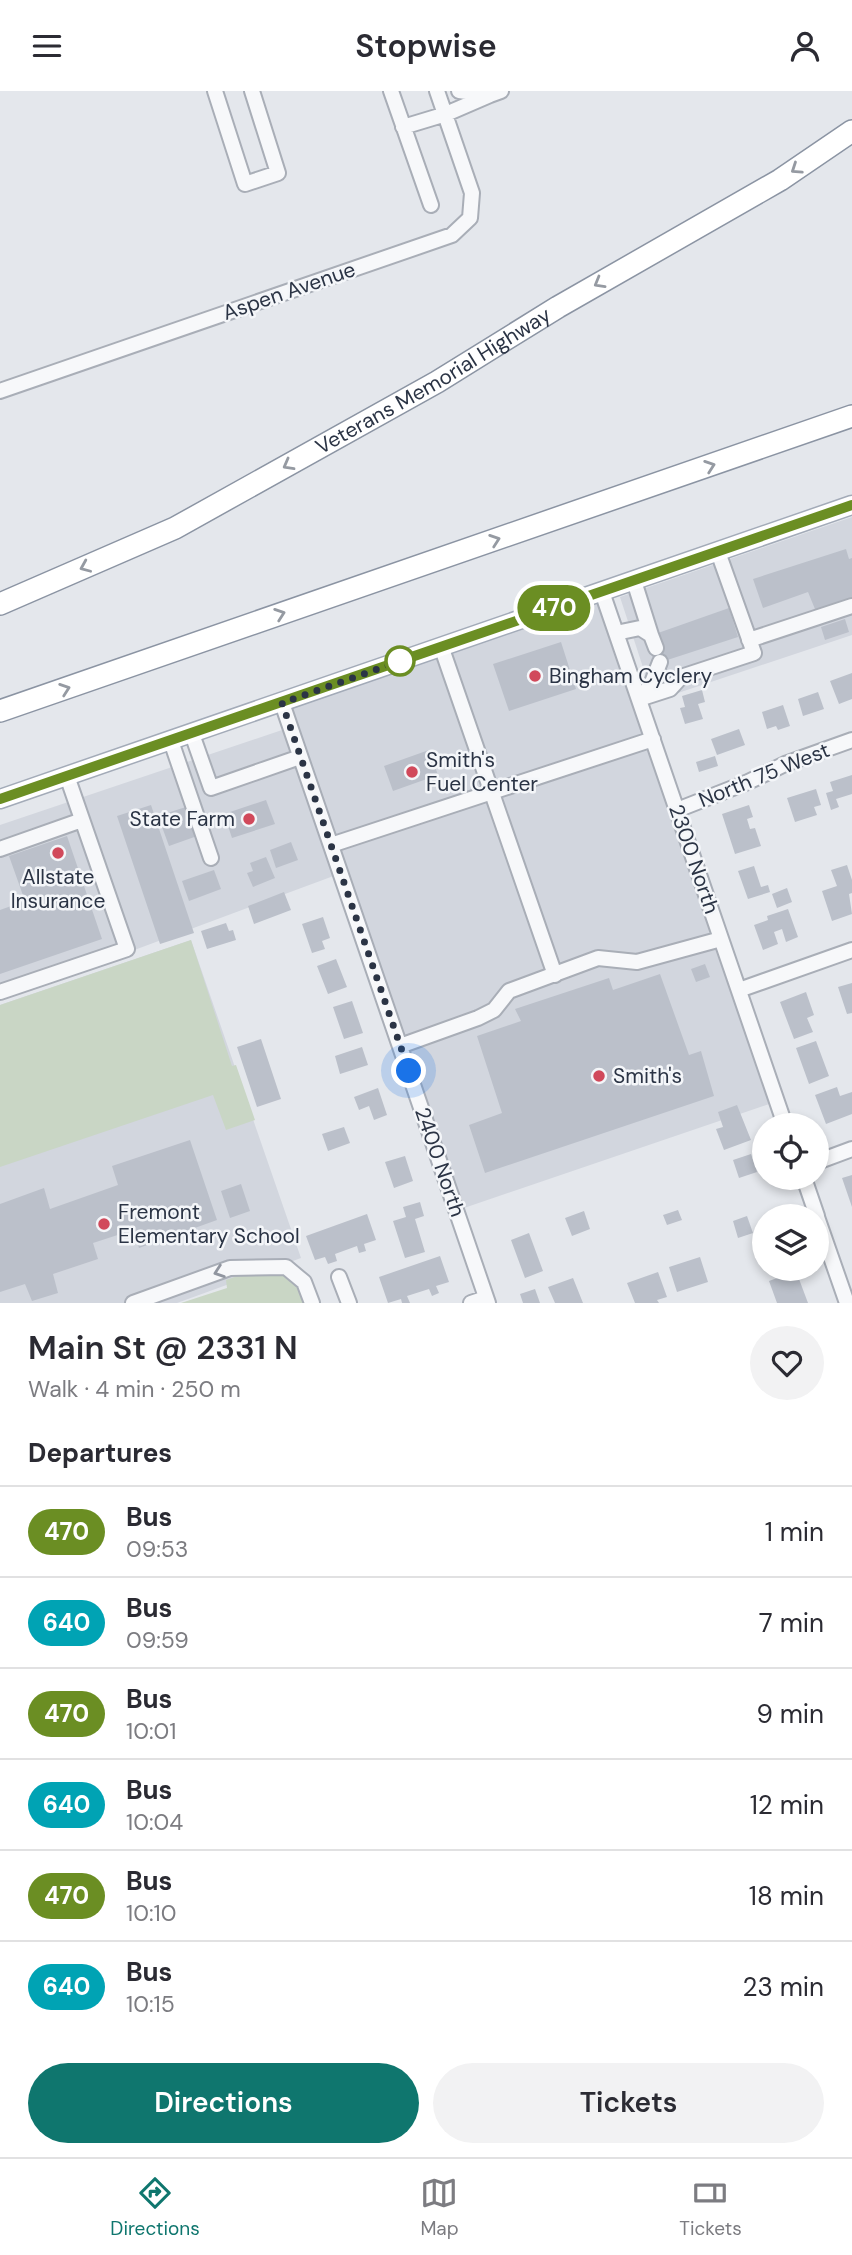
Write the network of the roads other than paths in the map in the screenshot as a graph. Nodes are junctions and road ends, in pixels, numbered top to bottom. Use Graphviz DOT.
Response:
graph roads {
  1 [pos="215,91"];
  2 [pos="253,91"];
  3 [pos="391,91"];
  4 [pos="436,91"];
  5 [pos="459,91"];
  6 [pos="496,93"];
  7 [pos="446,114"];
  8 [pos="403,127"];
  9 [pos="852,131"];
  10 [pos="431,205"];
  11 [pos="0,391"];
  12 [pos="852,417"];
  13 [pos="852,505"];
  14 [pos="718,552"];
  15 [pos="634,581"];
  16 [pos="602,592"];
  17 [pos="0,604"];
  18 [pos="852,606"];
  19 [pos="616,633"];
  20 [pos="749,640"];
  21 [pos="441,646"];
  22 [pos="660,662"];
  23 [pos="639,699"];
  24 [pos="282,703"];
  25 [pos="0,711"];
  26 [pos="191,734"];
  27 [pos="653,739"];
  28 [pos="852,740"];
  29 [pos="171,741"];
  30 [pos="300,757"];
  31 [pos="67,776"];
  32 [pos="490,792"];
  33 [pos="0,799"];
  34 [pos="677,810"];
  35 [pos="82,820"];
  36 [pos="331,845"];
  37 [pos="0,849"];
  38 [pos="211,858"];
  39 [pos="721,939"];
  40 [pos="852,950"];
  41 [pos="555,975"];
  42 [pos="739,990"];
  43 [pos="0,992"];
  44 [pos="400,1046"];
  45 [pos="782,1113"];
  46 [pos="852,1149"];
  47 [pos="829,1158"];
  48 [pos="829,1251"];
  49 [pos="339,1277"];
  50 [pos="487,1300"];
  51 [pos="133,1303"];
  52 [pos="312,1303"];
  53 [pos="349,1303"];
  54 [pos="471,1303"];
  55 [pos="847,1303"];
  1 -- 2 [label="street"];
  3 -- 8 [label="street"];
  4 -- 7 [label="street, Aspen Avenue"];
  5 -- 6 [label="street"];
  6 -- 7 [label="street"];
  7 -- 8 [label="street"];
  7 -- 11 [label="street, Aspen Avenue"];
  8 -- 10 [label="street"];
  9 -- 17 [label="highway, Veterans Memorial Highway, one-way"];
  25 -- 12 [label="highway, one-way"];
  13 -- 14 [label="main road"];
  14 -- 15 [label="main road"];
  14 -- 20 [label="street"];
  15 -- 16 [label="main road"];
  15 -- 19 [label="street"];
  16 -- 19 [label="street, 2300 North"];
  16 -- 21 [label="main road"];
  18 -- 20 [label="street"];
  19 -- 23 [label="street, 2300 North"];
  20 -- 23 [label="street"];
  21 -- 24 [label="main road"];
  21 -- 32 [label="street"];
  22 -- 23 [label="street"];
  23 -- 27 [label="street, 2300 North"];
  24 -- 26 [label="main road"];
  24 -- 30 [label="street, 2400 North"];
  26 -- 29 [label="main road"];
  26 -- 30 [label="street"];
  27 -- 32 [label="street"];
  27 -- 34 [label="street, 2300 North"];
  28 -- 34 [label="street, North 75 West"];
  29 -- 31 [label="main road"];
  29 -- 38 [label="street"];
  30 -- 36 [label="street, 2400 North"];
  31 -- 33 [label="main road"];
  31 -- 35 [label="street"];
  32 -- 36 [label="street"];
  32 -- 41 [label="street"];
  34 -- 39 [label="street, 2300 North"];
  35 -- 37 [label="street"];
  35 -- 43 [label="street"];
  36 -- 44 [label="street, 2400 North"];
  39 -- 41 [label="street"];
  39 -- 42 [label="street, 2300 North"];
  40 -- 42 [label="street"];
  41 -- 44 [label="street"];
  42 -- 45 [label="street, 2300 North"];
  44 -- 50 [label="street, 2400 North"];
  46 -- 47 [label="street"];
  48 -- 55 [label="street"];
  49 -- 53 [label="street"];
  50 -- 54 [label="street"];
  52 -- 51 [label="street, one-way"];
}
